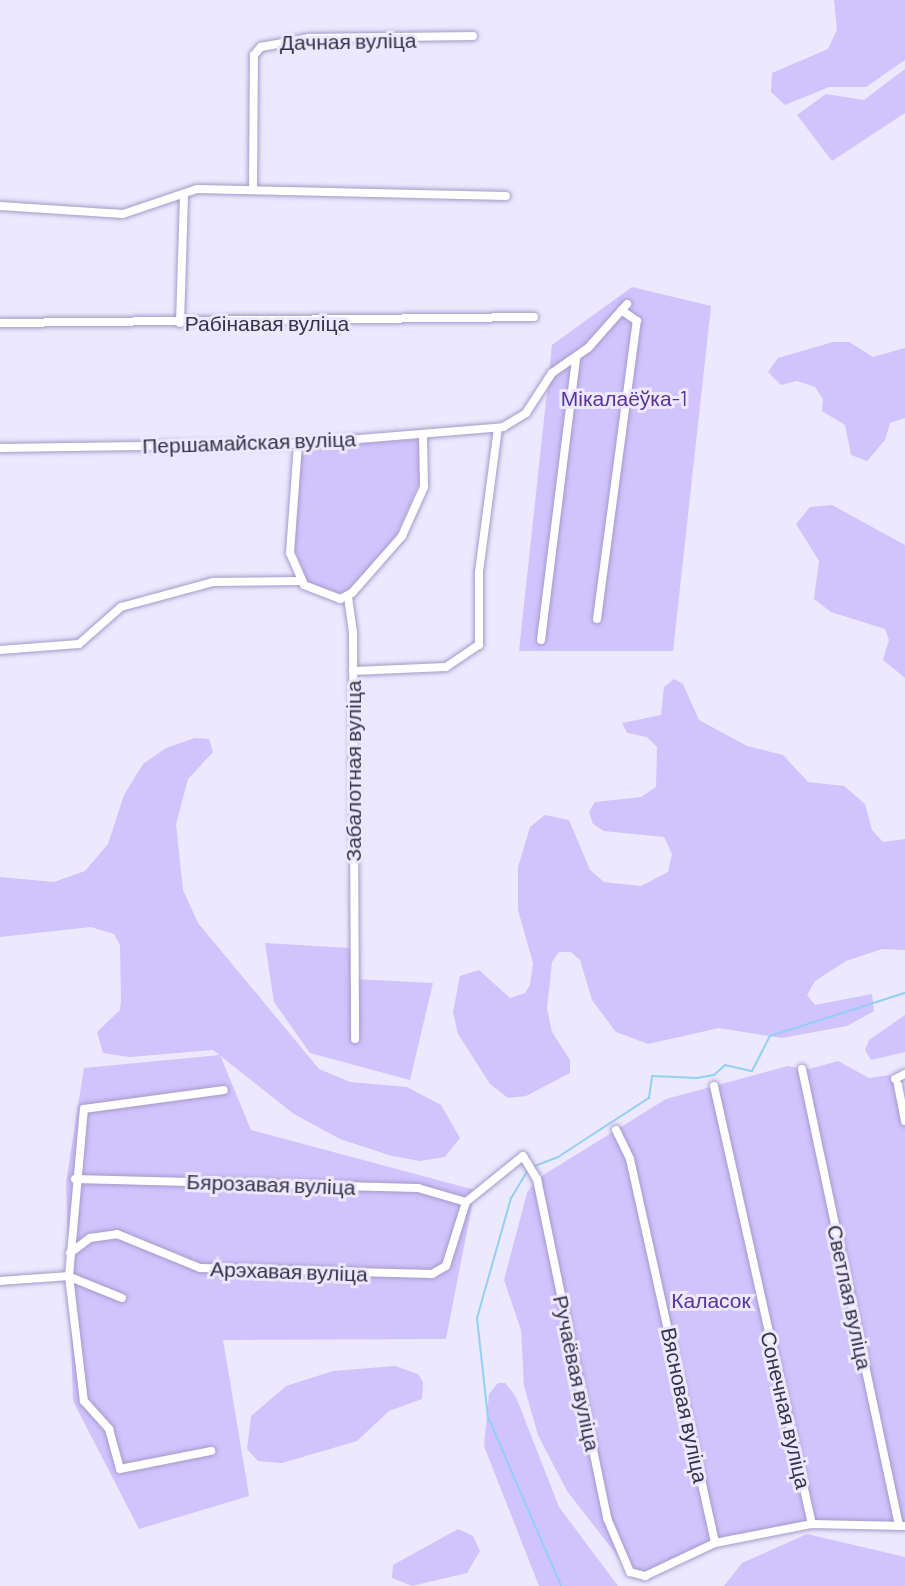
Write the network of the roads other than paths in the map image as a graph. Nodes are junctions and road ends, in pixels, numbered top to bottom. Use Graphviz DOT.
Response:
graph roads {
  1 [pos="473,36"];
  2 [pos="253,189"];
  3 [pos="184,194"];
  4 [pos="506,196"];
  5 [pos="0,206"];
  6 [pos="534,317"];
  7 [pos="0,323"];
  8 [pos="180,323"];
  9 [pos="576,357"];
  10 [pos="498,428"];
  11 [pos="423,435"];
  12 [pos="298,444"];
  13 [pos="0,448"];
  14 [pos="300,581"];
  15 [pos="348,597"];
  16 [pos="597,619"];
  17 [pos="541,640"];
  18 [pos="0,650"];
  19 [pos="353,671"];
  20 [pos="355,1039"];
  21 [pos="802,1069"];
  22 [pos="905,1074"];
  23 [pos="714,1086"];
  24 [pos="224,1090"];
  25 [pos="905,1122"];
  26 [pos="616,1130"];
  27 [pos="75,1179"];
  28 [pos="466,1202"];
  29 [pos="70,1253"];
  30 [pos="69,1276"];
  31 [pos="0,1281"];
  32 [pos="122,1299"];
  33 [pos="212,1451"];
  34 [pos="812,1524"];
  35 [pos="902,1526"];
  36 [pos="715,1543"];
  1 -- 2 [label="street, Дачная вуліца"];
  2 -- 3 [label="street"];
  2 -- 4 [label="street"];
  3 -- 5 [label="street"];
  3 -- 8 [label="street"];
  6 -- 8 [label="street, Рабінавая вуліца"];
  7 -- 8 [label="street, Рабінавая вуліца"];
  9 -- 10 [label="street"];
  9 -- 16 [label="street"];
  9 -- 17 [label="street"];
  10 -- 11 [label="street, Першамайская вуліца"];
  10 -- 19 [label="street"];
  11 -- 12 [label="street, Першамайская вуліца"];
  11 -- 15 [label="street"];
  12 -- 13 [label="street, Першамайская вуліца"];
  12 -- 14 [label="street"];
  14 -- 15 [label="street"];
  14 -- 18 [label="street"];
  15 -- 19 [label="street, Забалотная вуліца"];
  19 -- 20 [label="street, Забалотная вуліца"];
  21 -- 35 [label="street, Светлая вуліца"];
  22 -- 25 [label="street"];
  23 -- 34 [label="street, Сонечная вуліца"];
  24 -- 27 [label="street"];
  26 -- 36 [label="street, Вясновая вуліца"];
  27 -- 28 [label="street, Бярозавая вуліца"];
  27 -- 29 [label="street"];
  28 -- 29 [label="street, Арэхавая вуліца"];
  28 -- 36 [label="street, Ручаёвая вуліца"];
  29 -- 30 [label="street"];
  30 -- 31 [label="street"];
  30 -- 32 [label="street"];
  30 -- 33 [label="street"];
  34 -- 35 [label="street"];
  34 -- 36 [label="street"];
}
